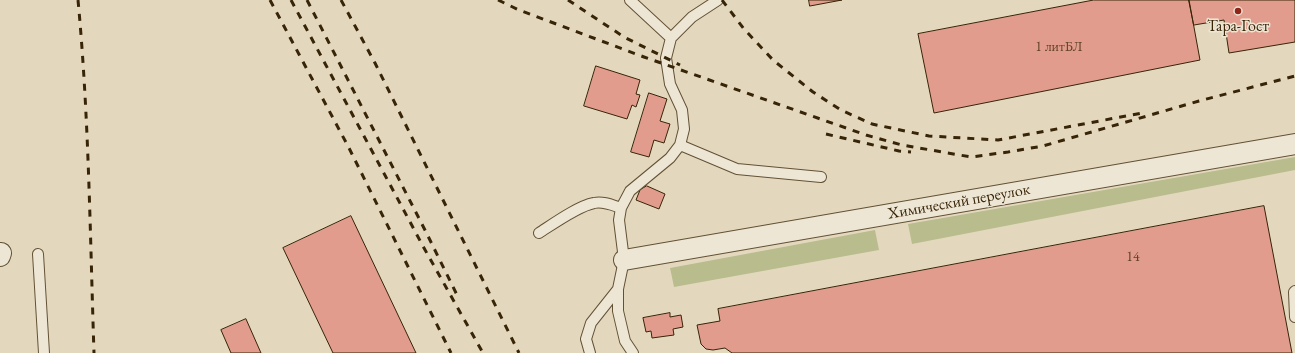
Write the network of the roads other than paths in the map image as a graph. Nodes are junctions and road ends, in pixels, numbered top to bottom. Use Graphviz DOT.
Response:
graph roads {
  1 [pos="630,0"];
  2 [pos="718,0"];
  3 [pos="671,38"];
  4 [pos="1295,144"];
  5 [pos="680,146"];
  6 [pos="821,177"];
  7 [pos="621,208"];
  8 [pos="538,233"];
  9 [pos="0,248"];
  10 [pos="0,253"];
  11 [pos="38,254"];
  12 [pos="0,256"];
  13 [pos="624,260"];
  14 [pos="618,289"];
  15 [pos="1295,290"];
  16 [pos="1295,317"];
  17 [pos="44,353"];
  18 [pos="590,353"];
  19 [pos="633,353"];
  1 -- 3 [label="lane"];
  2 -- 3 [label="lane"];
  3 -- 5 [label="lane"];
  4 -- 13 [label="street, Химический переулок"];
  5 -- 6 [label="lane"];
  5 -- 7 [label="lane"];
  7 -- 8 [label="lane"];
  7 -- 13 [label="lane"];
  9 -- 10 [label="lane"];
  10 -- 12 [label="street"];
  11 -- 17 [label="lane"];
  13 -- 14 [label="lane"];
  14 -- 18 [label="lane"];
  14 -- 19 [label="lane"];
  15 -- 16 [label="lane"];
}
